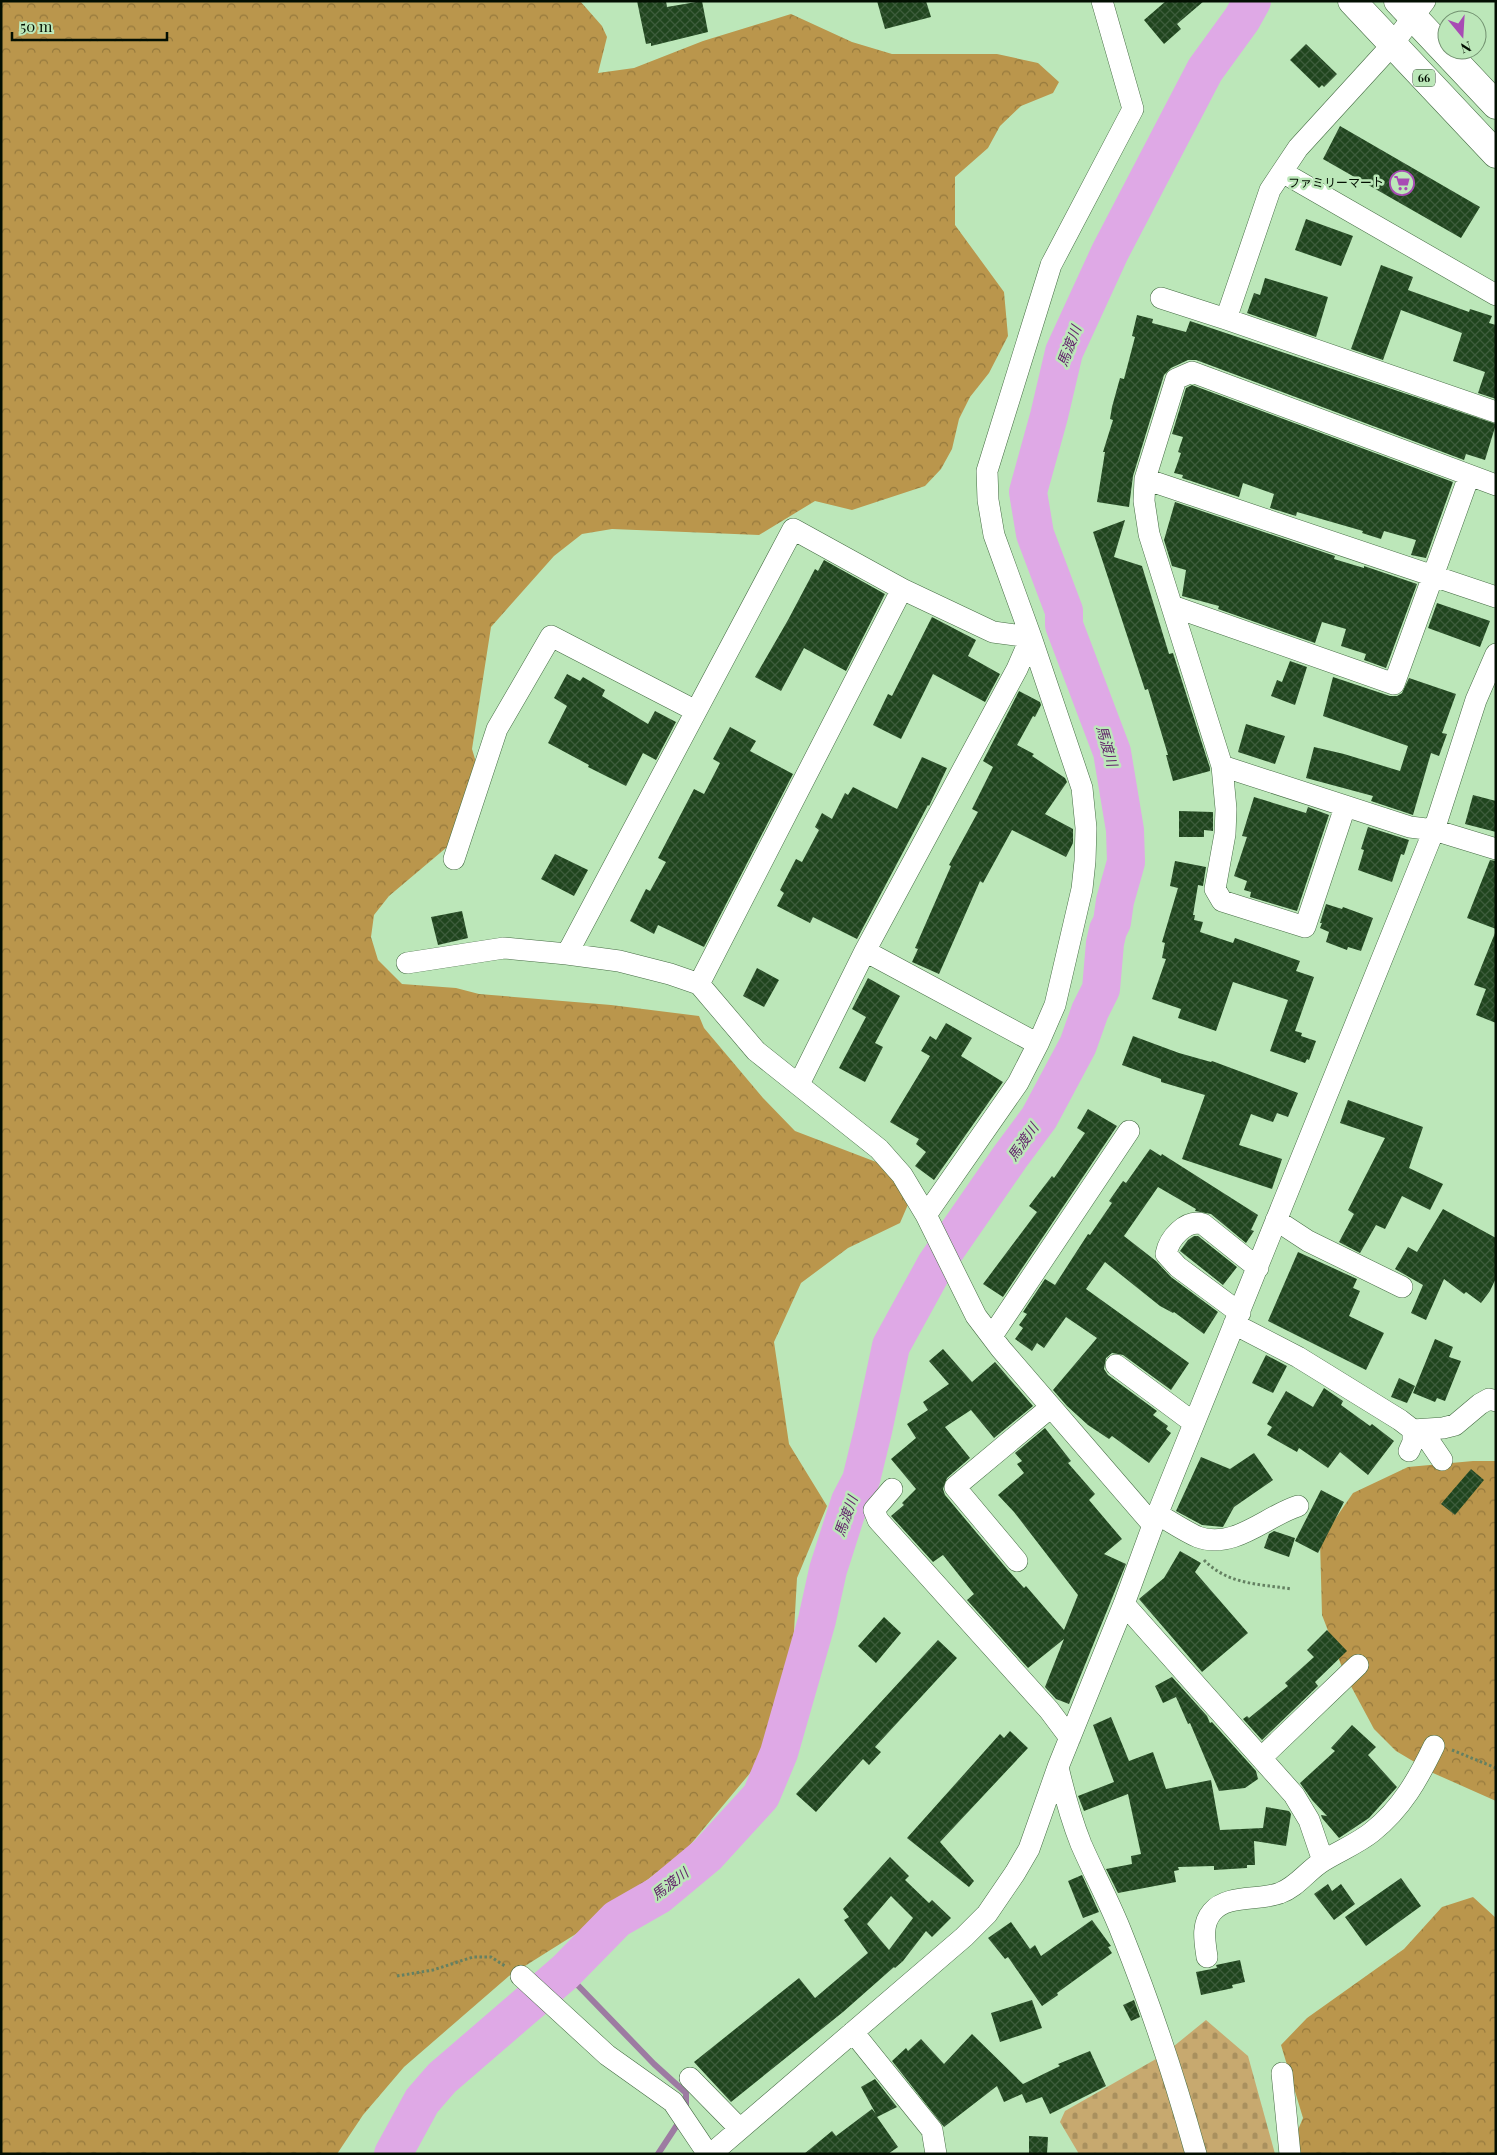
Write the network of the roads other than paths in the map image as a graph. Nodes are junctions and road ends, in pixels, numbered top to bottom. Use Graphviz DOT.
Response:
graph roads {
  1 [pos="1102,1"];
  2 [pos="1352,1"];
  3 [pos="1412,6"];
  4 [pos="1392,44"];
  5 [pos="1496,105"];
  6 [pos="1496,154"];
  7 [pos="1282,172"];
  8 [pos="1496,295"];
  9 [pos="1162,298"];
  10 [pos="1226,319"];
  11 [pos="1496,412"];
  12 [pos="1469,476"];
  13 [pos="1145,479"];
  14 [pos="1496,485"];
  15 [pos="1433,577"];
  16 [pos="902,589"];
  17 [pos="1496,597"];
  18 [pos="1172,606"];
  19 [pos="1031,637"];
  20 [pos="1496,654"];
  21 [pos="696,711"];
  22 [pos="1222,766"];
  23 [pos="1345,806"];
  24 [pos="1434,830"];
  25 [pos="1496,849"];
  26 [pos="454,859"];
  27 [pos="865,951"];
  28 [pos="567,954"];
  29 [pos="408,964"];
  30 [pos="699,984"];
  31 [pos="1038,1044"];
  32 [pos="799,1084"];
  33 [pos="1129,1131"];
  34 [pos="926,1215"];
  35 [pos="1276,1220"];
  36 [pos="1258,1268"];
  37 [pos="1402,1287"];
  38 [pos="1237,1318"];
  39 [pos="992,1336"];
  40 [pos="1116,1365"];
  41 [pos="1496,1401"];
  42 [pos="1051,1407"];
  43 [pos="1194,1422"];
  44 [pos="1411,1441"];
  45 [pos="1442,1460"];
  46 [pos="892,1489"];
  47 [pos="1298,1506"];
  48 [pos="1155,1519"];
  49 [pos="1017,1561"];
  50 [pos="1124,1604"];
  51 [pos="1358,1665"];
  52 [pos="1070,1738"];
  53 [pos="1434,1746"];
  54 [pos="1261,1758"];
  55 [pos="1058,1768"];
  56 [pos="1323,1861"];
  57 [pos="1207,1956"];
  58 [pos="521,1976"];
  59 [pos="853,2032"];
  60 [pos="1282,2073"];
  61 [pos="690,2078"];
  62 [pos="740,2129"];
  63 [pos="709,2154"];
  64 [pos="936,2154"];
  65 [pos="1196,2154"];
  66 [pos="1290,2154"];
  1 -- 19 [label="street"];
  2 -- 4 [label="main road, 66"];
  3 -- 4 [label="street"];
  3 -- 5 [label="main road"];
  4 -- 6 [label="main road, 66"];
  4 -- 7 [label="street"];
  7 -- 8 [label="street"];
  7 -- 10 [label="street"];
  9 -- 10 [label="street"];
  10 -- 11 [label="street"];
  12 -- 13 [label="street"];
  12 -- 14 [label="street"];
  12 -- 15 [label="street"];
  13 -- 15 [label="street"];
  13 -- 18 [label="street"];
  15 -- 17 [label="street"];
  15 -- 18 [label="street"];
  16 -- 19 [label="street"];
  16 -- 21 [label="street"];
  16 -- 30 [label="street"];
  18 -- 22 [label="street"];
  19 -- 27 [label="street"];
  19 -- 31 [label="street"];
  20 -- 24 [label="street"];
  21 -- 26 [label="street"];
  21 -- 28 [label="street"];
  22 -- 23 [label="street"];
  22 -- 23 [label="street"];
  23 -- 24 [label="street"];
  24 -- 25 [label="street"];
  24 -- 35 [label="street"];
  27 -- 31 [label="street"];
  27 -- 32 [label="street"];
  28 -- 29 [label="street"];
  28 -- 30 [label="street"];
  30 -- 32 [label="street"];
  31 -- 34 [label="street"];
  32 -- 34 [label="street"];
  33 -- 39 [label="street"];
  34 -- 39 [label="street"];
  35 -- 36 [label="street"];
  35 -- 37 [label="street"];
  36 -- 38 [label="street"];
  36 -- 38 [label="street"];
  38 -- 43 [label="street"];
  38 -- 44 [label="street"];
  39 -- 42 [label="street"];
  40 -- 43 [label="street"];
  41 -- 44 [label="street"];
  42 -- 48 [label="street"];
  42 -- 49 [label="street"];
  43 -- 48 [label="street"];
  44 -- 45 [label="street"];
  46 -- 52 [label="street"];
  47 -- 48 [label="street"];
  48 -- 50 [label="street"];
  50 -- 52 [label="street"];
  50 -- 54 [label="street"];
  51 -- 54 [label="street"];
  52 -- 55 [label="street"];
  53 -- 56 [label="street"];
  54 -- 56 [label="street"];
  55 -- 59 [label="street"];
  55 -- 65 [label="street"];
  56 -- 57 [label="street"];
  58 -- 63 [label="street"];
  59 -- 62 [label="street"];
  59 -- 64 [label="street"];
  60 -- 66 [label="street"];
  61 -- 62 [label="street"];
  62 -- 63 [label="street"];
}
